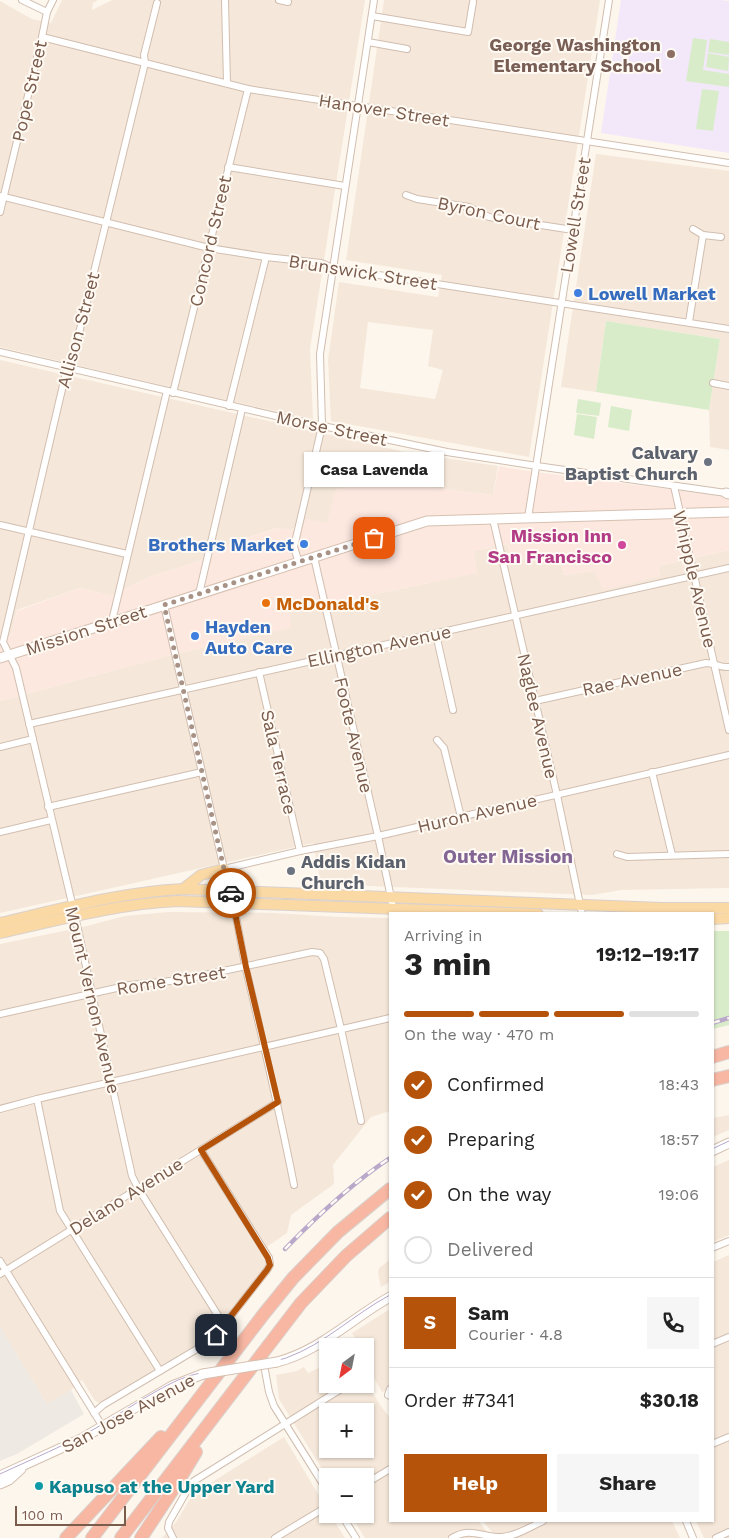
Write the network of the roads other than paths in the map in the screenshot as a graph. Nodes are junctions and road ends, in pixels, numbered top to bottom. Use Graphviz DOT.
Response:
graph roads {
  1 [pos="53,0"];
  2 [pos="225,0"];
  3 [pos="279,0"];
  4 [pos="374,0"];
  5 [pos="609,0"];
  6 [pos="24,1"];
  7 [pos="288,2"];
  8 [pos="473,2"];
  9 [pos="157,3"];
  10 [pos="47,12"];
  11 [pos="372,16"];
  12 [pos="42,37"];
  13 [pos="368,42"];
  14 [pos="407,49"];
  15 [pos="145,63"];
  16 [pos="227,83"];
  17 [pos="248,89"];
  18 [pos="358,106"];
  19 [pos="587,142"];
  20 [pos="729,163"];
  21 [pos="228,167"];
  22 [pos="346,186"];
  23 [pos="406,195"];
  24 [pos="2,196"];
  25 [pos="0,212"];
  26 [pos="106,222"];
  27 [pos="693,229"];
  28 [pos="573,230"];
  29 [pos="703,235"];
  30 [pos="722,237"];
  31 [pos="209,248"];
  32 [pos="266,257"];
  33 [pos="333,268"];
  34 [pos="562,303"];
  35 [pos="689,322"];
  36 [pos="729,329"];
  37 [pos="0,352"];
  38 [pos="67,368"];
  39 [pos="713,384"];
  40 [pos="729,386"];
  41 [pos="170,392"];
  42 [pos="229,406"];
  43 [pos="242,408"];
  44 [pos="322,426"];
  45 [pos="537,466"];
  46 [pos="674,486"];
  47 [pos="728,493"];
  48 [pos="729,512"];
  49 [pos="680,513"];
  50 [pos="528,518"];
  51 [pos="493,519"];
  52 [pos="0,525"];
  53 [pos="28,531"];
  54 [pos="127,554"];
  55 [pos="314,557"];
  56 [pos="298,563"];
  57 [pos="729,568"];
  58 [pos="694,576"];
  59 [pos="199,594"];
  60 [pos="164,605"];
  61 [pos="515,616"];
  62 [pos="112,621"];
  63 [pos="436,634"];
  64 [pos="336,654"];
  65 [pos="10,655"];
  66 [pos="0,658"];
  67 [pos="714,663"];
  68 [pos="729,667"];
  69 [pos="259,672"];
  70 [pos="183,689"];
  71 [pos="535,701"];
  72 [pos="454,710"];
  73 [pos="29,724"];
  74 [pos="729,730"];
  75 [pos="33,739"];
  76 [pos="437,740"];
  77 [pos="0,747"];
  78 [pos="729,755"];
  79 [pos="202,772"];
  80 [pos="652,772"];
  81 [pos="557,795"];
  82 [pos="48,806"];
  83 [pos="461,817"];
  84 [pos="51,820"];
  85 [pos="0,832"];
  86 [pos="378,836"];
  87 [pos="300,852"];
  88 [pos="618,854"];
  89 [pos="729,854"];
  90 [pos="672,855"];
  91 [pos="224,869"];
  92 [pos="183,889"];
  93 [pos="231,890"];
  94 [pos="390,897"];
  95 [pos="233,902"];
  96 [pos="729,908"];
  97 [pos="581,909"];
  98 [pos="393,911"];
  99 [pos="73,912"];
  100 [pos="441,912"];
  101 [pos="729,918"];
  102 [pos="714,919"];
  103 [pos="0,923"];
  104 [pos="0,933"];
  105 [pos="246,967"];
  106 [pos="91,994"];
  107 [pos="0,1014"];
  108 [pos="389,1018"];
  109 [pos="341,1029"];
  110 [pos="265,1046"];
  111 [pos="729,1052"];
  112 [pos="714,1056"];
  113 [pos="729,1076"];
  114 [pos="714,1080"];
  115 [pos="112,1081"];
  116 [pos="37,1098"];
  117 [pos="278,1102"];
  118 [pos="0,1109"];
  119 [pos="361,1120"];
  120 [pos="729,1144"];
  121 [pos="201,1150"];
  122 [pos="714,1150"];
  123 [pos="294,1185"];
  124 [pos="138,1188"];
  125 [pos="389,1190"];
  126 [pos="389,1219"];
  127 [pos="72,1229"];
  128 [pos="729,1241"];
  129 [pos="714,1247"];
  130 [pos="0,1260"];
  131 [pos="3,1272"];
  132 [pos="389,1298"];
  133 [pos="224,1325"];
  134 [pos="729,1337"];
  135 [pos="714,1343"];
  136 [pos="264,1365"];
  137 [pos="160,1372"];
  138 [pos="204,1392"];
  139 [pos="335,1393"];
  140 [pos="222,1406"];
  141 [pos="94,1413"];
  142 [pos="286,1424"];
  143 [pos="102,1427"];
  144 [pos="729,1437"];
  145 [pos="714,1443"];
  146 [pos="29,1462"];
  147 [pos="389,1470"];
  148 [pos="0,1476"];
  149 [pos="319,1477"];
  150 [pos="374,1479"];
  151 [pos="0,1484"];
  152 [pos="319,1511"];
  153 [pos="541,1522"];
  154 [pos="686,1522"];
  155 [pos="347,1523"];
  156 [pos="729,1532"];
  157 [pos="493,1537"];
  158 [pos="66,1538"];
  159 [pos="92,1538"];
  160 [pos="121,1538"];
  161 [pos="140,1538"];
  162 [pos="173,1538"];
  163 [pos="275,1538"];
  164 [pos="356,1538"];
  165 [pos="452,1538"];
  166 [pos="693,1538"];
  167 [pos="716,1538"];
  1 -- 10 [label="street, Pope Street"];
  2 -- 16 [label="street"];
  3 -- 7 [label="street"];
  4 -- 11 [label="street"];
  5 -- 19 [label="street, Lowell Street"];
  6 -- 10 [label="street"];
  8 -- 11 [label="street"];
  9 -- 15 [label="street, Allison Street"];
  10 -- 12 [label="street, Pope Street"];
  11 -- 13 [label="street"];
  12 -- 15 [label="street, Hanover Street"];
  12 -- 24 [label="street, Pope Street"];
  13 -- 14 [label="street"];
  13 -- 18 [label="street"];
  15 -- 16 [label="street, Hanover Street"];
  15 -- 26 [label="street, Allison Street"];
  16 -- 17 [label="street, Hanover Street"];
  17 -- 18 [label="street, Hanover Street"];
  17 -- 21 [label="street, Concord Street"];
  18 -- 19 [label="street, Hanover Street"];
  18 -- 22 [label="street"];
  19 -- 20 [label="street, Hanover Street"];
  19 -- 28 [label="street, Lowell Street"];
  21 -- 22 [label="street"];
  21 -- 31 [label="street, Concord Street"];
  22 -- 33 [label="street"];
  23 -- 28 [label="street, Byron Court"];
  24 -- 25 [label="street, Pope Street"];
  24 -- 26 [label="street, Brunswick Street"];
  26 -- 31 [label="street, Brunswick Street"];
  26 -- 38 [label="street, Allison Street"];
  27 -- 29 [label="street"];
  28 -- 34 [label="street, Lowell Street"];
  29 -- 30 [label="street"];
  29 -- 35 [label="street"];
  31 -- 32 [label="street, Brunswick Street"];
  31 -- 41 [label="street, Concord Street"];
  32 -- 33 [label="street, Brunswick Street"];
  32 -- 42 [label="street"];
  33 -- 34 [label="street, Brunswick Street"];
  33 -- 44 [label="street"];
  34 -- 35 [label="street, Brunswick Street"];
  34 -- 45 [label="street, Lowell Street"];
  35 -- 36 [label="street, Brunswick Street"];
  37 -- 38 [label="street, Morse Street"];
  38 -- 41 [label="street, Morse Street"];
  38 -- 53 [label="street, Allison Street"];
  39 -- 40 [label="street"];
  41 -- 42 [label="street, Morse Street"];
  41 -- 54 [label="street, Concord Street"];
  42 -- 43 [label="street, Morse Street"];
  43 -- 44 [label="street, Morse Street"];
  43 -- 59 [label="street"];
  44 -- 45 [label="street, Morse Street"];
  44 -- 56 [label="street"];
  45 -- 46 [label="street, Morse Street"];
  45 -- 50 [label="street, Lowell Street"];
  46 -- 47 [label="street, Morse Street"];
  46 -- 49 [label="street, Whipple Avenue"];
  48 -- 49 [label="main road, Mission Street"];
  49 -- 50 [label="main road, Mission Street"];
  49 -- 58 [label="street, Whipple Avenue"];
  50 -- 51 [label="main road, Mission Street"];
  51 -- 55 [label="main road, Mission Street"];
  51 -- 61 [label="street, Naglee Avenue"];
  52 -- 53 [label="street"];
  53 -- 54 [label="street"];
  53 -- 65 [label="street, Allison Street"];
  54 -- 62 [label="street, Concord Street"];
  55 -- 56 [label="main road, Mission Street"];
  55 -- 64 [label="street, Foote Avenue"];
  56 -- 59 [label="main road, Mission Street"];
  57 -- 58 [label="street, Ellington Avenue"];
  58 -- 61 [label="street, Ellington Avenue"];
  58 -- 67 [label="street, Whipple Avenue"];
  59 -- 60 [label="main road, Mission Street"];
  60 -- 62 [label="main road, Mission Street"];
  60 -- 70 [label="street"];
  61 -- 63 [label="street, Ellington Avenue"];
  61 -- 71 [label="street, Naglee Avenue"];
  62 -- 65 [label="main road, Mission Street"];
  63 -- 64 [label="street, Ellington Avenue"];
  63 -- 72 [label="street"];
  64 -- 69 [label="street, Ellington Avenue"];
  64 -- 86 [label="street, Foote Avenue"];
  65 -- 66 [label="main road, Mission Street"];
  65 -- 73 [label="street, Mount Vernon Avenue"];
  67 -- 68 [label="street, Rae Avenue"];
  67 -- 71 [label="street, Rae Avenue"];
  67 -- 74 [label="street, Whipple Avenue"];
  69 -- 70 [label="street, Ellington Avenue"];
  69 -- 87 [label="street, Sala Terrace"];
  70 -- 73 [label="street, Ellington Avenue"];
  70 -- 79 [label="street"];
  71 -- 81 [label="street, Naglee Avenue"];
  73 -- 75 [label="street, Mount Vernon Avenue"];
  75 -- 77 [label="street"];
  75 -- 82 [label="street, Mount Vernon Avenue"];
  76 -- 83 [label="street"];
  78 -- 80 [label="street, Huron Avenue"];
  79 -- 82 [label="street"];
  79 -- 91 [label="street"];
  80 -- 81 [label="street, Huron Avenue"];
  80 -- 90 [label="street"];
  81 -- 83 [label="street, Huron Avenue"];
  81 -- 97 [label="street, Naglee Avenue"];
  82 -- 84 [label="street, Mount Vernon Avenue"];
  83 -- 86 [label="street, Huron Avenue"];
  84 -- 85 [label="street"];
  84 -- 99 [label="street, Mount Vernon Avenue"];
  86 -- 87 [label="street, Huron Avenue"];
  86 -- 94 [label="street, Foote Avenue"];
  87 -- 91 [label="street, Huron Avenue"];
  88 -- 90 [label="street"];
  89 -- 90 [label="street"];
  91 -- 92 [label="main road"];
  91 -- 93 [label="street"];
  92 -- 93 [label="main road"];
  92 -- 99 [label="main road"];
  93 -- 94 [label="main road"];
  93 -- 95 [label="street"];
  94 -- 97 [label="main road"];
  94 -- 98 [label="street, Foote Avenue"];
  95 -- 98 [label="main road"];
  95 -- 99 [label="main road"];
  95 -- 105 [label="street"];
  96 -- 97 [label="main road"];
  98 -- 100 [label="main road"];
  99 -- 103 [label="main road"];
  99 -- 104 [label="main road"];
  99 -- 106 [label="street, Mount Vernon Avenue"];
  101 -- 102 [label="main road"];
  105 -- 106 [label="street, Rome Street"];
  105 -- 109 [label="street, Rome Street"];
  105 -- 110 [label="street"];
  106 -- 107 [label="street, Rome Street"];
  106 -- 115 [label="street, Mount Vernon Avenue"];
  108 -- 109 [label="street"];
  109 -- 110 [label="street"];
  109 -- 119 [label="street, Rome Street"];
  110 -- 115 [label="street"];
  110 -- 117 [label="street"];
  111 -- 112 [label="highway"];
  113 -- 114 [label="highway"];
  115 -- 116 [label="street"];
  115 -- 124 [label="street, Mount Vernon Avenue"];
  116 -- 118 [label="street"];
  116 -- 127 [label="street"];
  117 -- 121 [label="street, Delano Avenue"];
  117 -- 123 [label="street"];
  120 -- 122 [label="main road"];
  121 -- 124 [label="street, Delano Avenue"];
  121 -- 133 [label="street"];
  124 -- 127 [label="street, Delano Avenue"];
  124 -- 133 [label="street, Mount Vernon Avenue"];
  125 -- 138 [label="highway"];
  126 -- 140 [label="highway"];
  127 -- 131 [label="street, Delano Avenue"];
  127 -- 137 [label="street"];
  128 -- 129 [label="street"];
  130 -- 131 [label="street"];
  131 -- 141 [label="street"];
  132 -- 136 [label="main road, San Jose Avenue, bridge"];
  133 -- 137 [label="street"];
  134 -- 135 [label="street"];
  136 -- 142 [label="street"];
  136 -- 143 [label="main road, San Jose Avenue, bridge"];
  137 -- 141 [label="street"];
  138 -- 158 [label="highway"];
  138 -- 159 [label="highway"];
  139 -- 142 [label="street"];
  140 -- 160 [label="highway"];
  140 -- 161 [label="highway"];
  141 -- 143 [label="street"];
  142 -- 149 [label="street"];
  142 -- 162 [label="street"];
  143 -- 146 [label="main road, San Jose Avenue"];
  144 -- 145 [label="street"];
  146 -- 148 [label="main road, San Jose Avenue"];
  146 -- 151 [label="main road, San Jose Avenue"];
  147 -- 150 [label="street"];
  152 -- 163 [label="street"];
  153 -- 157 [label="street"];
  154 -- 166 [label="street"];
  155 -- 164 [label="street"];
  156 -- 167 [label="street"];
  157 -- 165 [label="street"];
}
